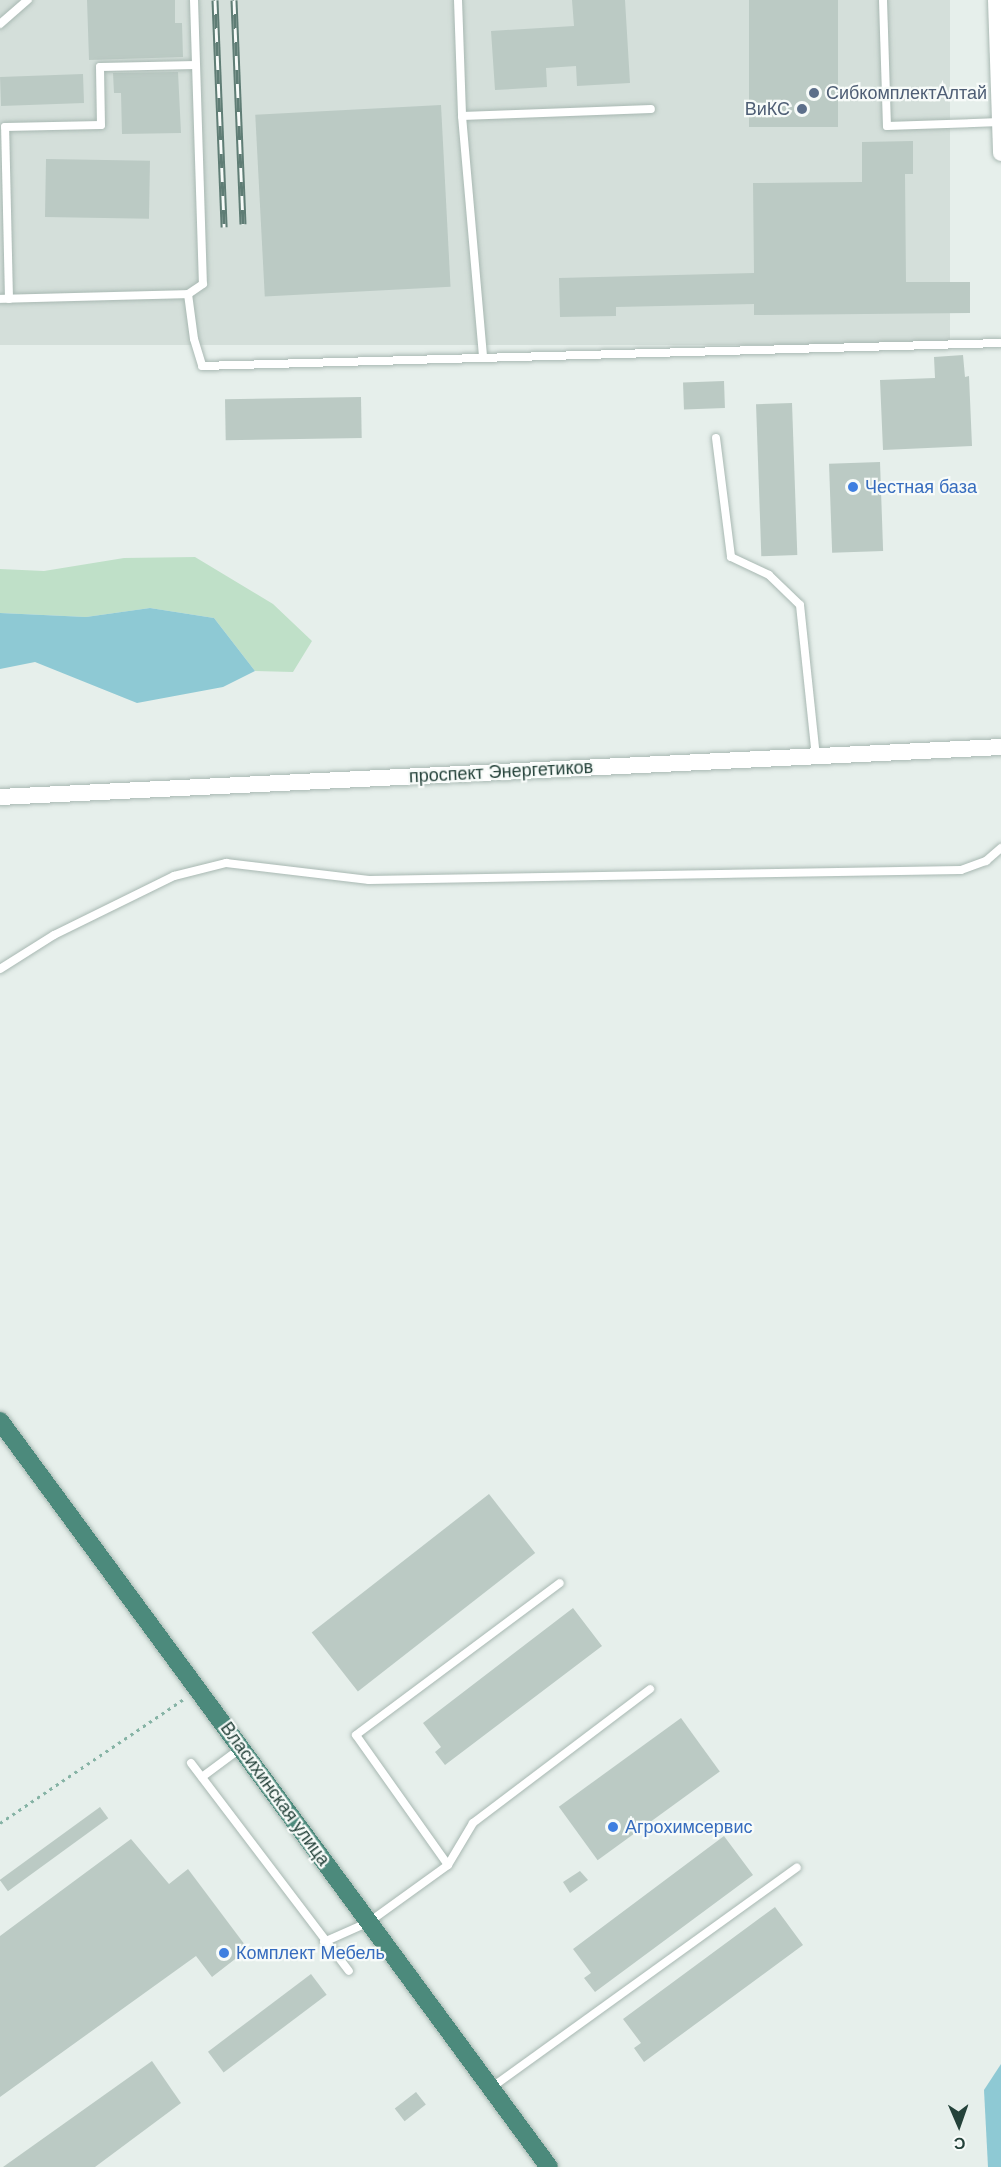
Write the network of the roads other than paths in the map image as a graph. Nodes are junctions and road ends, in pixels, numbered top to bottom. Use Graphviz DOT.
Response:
graph roads {
  1 [pos="28,0"];
  2 [pos="194,0"];
  3 [pos="458,0"];
  4 [pos="883,0"];
  5 [pos="996,0"];
  6 [pos="0,24"];
  7 [pos="196,65"];
  8 [pos="651,109"];
  9 [pos="462,116"];
  10 [pos="1000,122"];
  11 [pos="1001,153"];
  12 [pos="188,294"];
  13 [pos="5,299"];
  14 [pos="1001,343"];
  15 [pos="483,358"];
  16 [pos="716,438"];
  17 [pos="1001,747"];
  18 [pos="816,757"];
  19 [pos="0,797"];
  20 [pos="1001,848"];
  21 [pos="0,969"];
  22 [pos="0,1421"];
  23 [pos="560,1583"];
  24 [pos="650,1689"];
  25 [pos="241,1748"];
  26 [pos="191,1763"];
  27 [pos="202,1777"];
  28 [pos="448,1865"];
  29 [pos="797,1867"];
  30 [pos="369,1922"];
  31 [pos="324,1942"];
  32 [pos="349,1971"];
  33 [pos="491,2088"];
  34 [pos="549,2167"];
  1 -- 6 [label="lane"];
  2 -- 7 [label="lane"];
  3 -- 9 [label="lane"];
  4 -- 10 [label="lane"];
  5 -- 10 [label="street"];
  7 -- 12 [label="lane"];
  7 -- 13 [label="lane"];
  8 -- 9 [label="lane"];
  9 -- 15 [label="lane"];
  10 -- 11 [label="street"];
  12 -- 13 [label="lane"];
  12 -- 15 [label="lane"];
  14 -- 15 [label="lane"];
  16 -- 18 [label="lane"];
  17 -- 18 [label="street, проспект Энергетиков"];
  18 -- 19 [label="street, проспект Энергетиков"];
  20 -- 21 [label="lane"];
  22 -- 25 [label="highway, Власихинская улица"];
  23 -- 28 [label="lane"];
  24 -- 28 [label="lane"];
  25 -- 27 [label="lane"];
  25 -- 30 [label="highway, Власихинская улица"];
  26 -- 27 [label="lane"];
  27 -- 31 [label="lane"];
  28 -- 30 [label="lane"];
  29 -- 33 [label="lane"];
  30 -- 31 [label="lane"];
  30 -- 33 [label="highway, Власихинская улица"];
  31 -- 32 [label="lane"];
  33 -- 34 [label="highway, Власихинская улица"];
}
